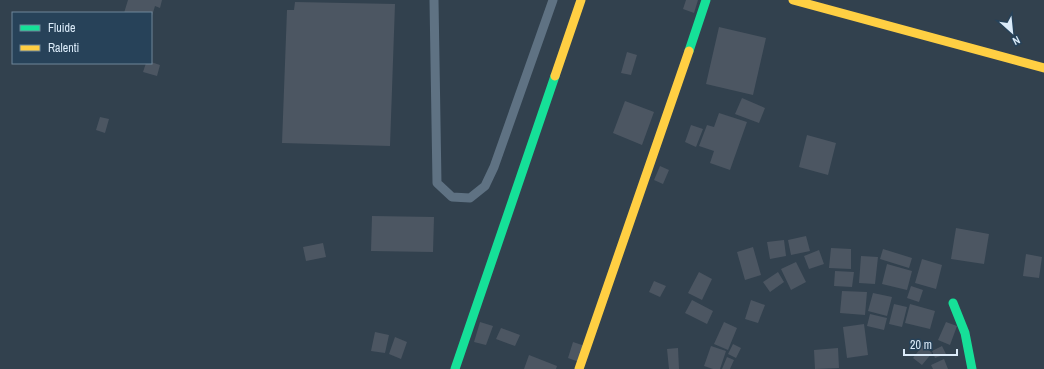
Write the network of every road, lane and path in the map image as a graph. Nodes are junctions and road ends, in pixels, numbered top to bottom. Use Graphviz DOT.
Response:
graph roads {
  1 [pos="434,0"];
  2 [pos="553,0"];
  3 [pos="581,0"];
  4 [pos="706,0"];
  5 [pos="793,0"];
  6 [pos="1044,68"];
  7 [pos="953,303"];
  8 [pos="455,369"];
  9 [pos="579,369"];
  10 [pos="972,369"];
  1 -- 2 [label="lane"];
  3 -- 8 [label="street"];
  4 -- 9 [label="street"];
  5 -- 6 [label="street"];
  7 -- 10 [label="street"];
}
